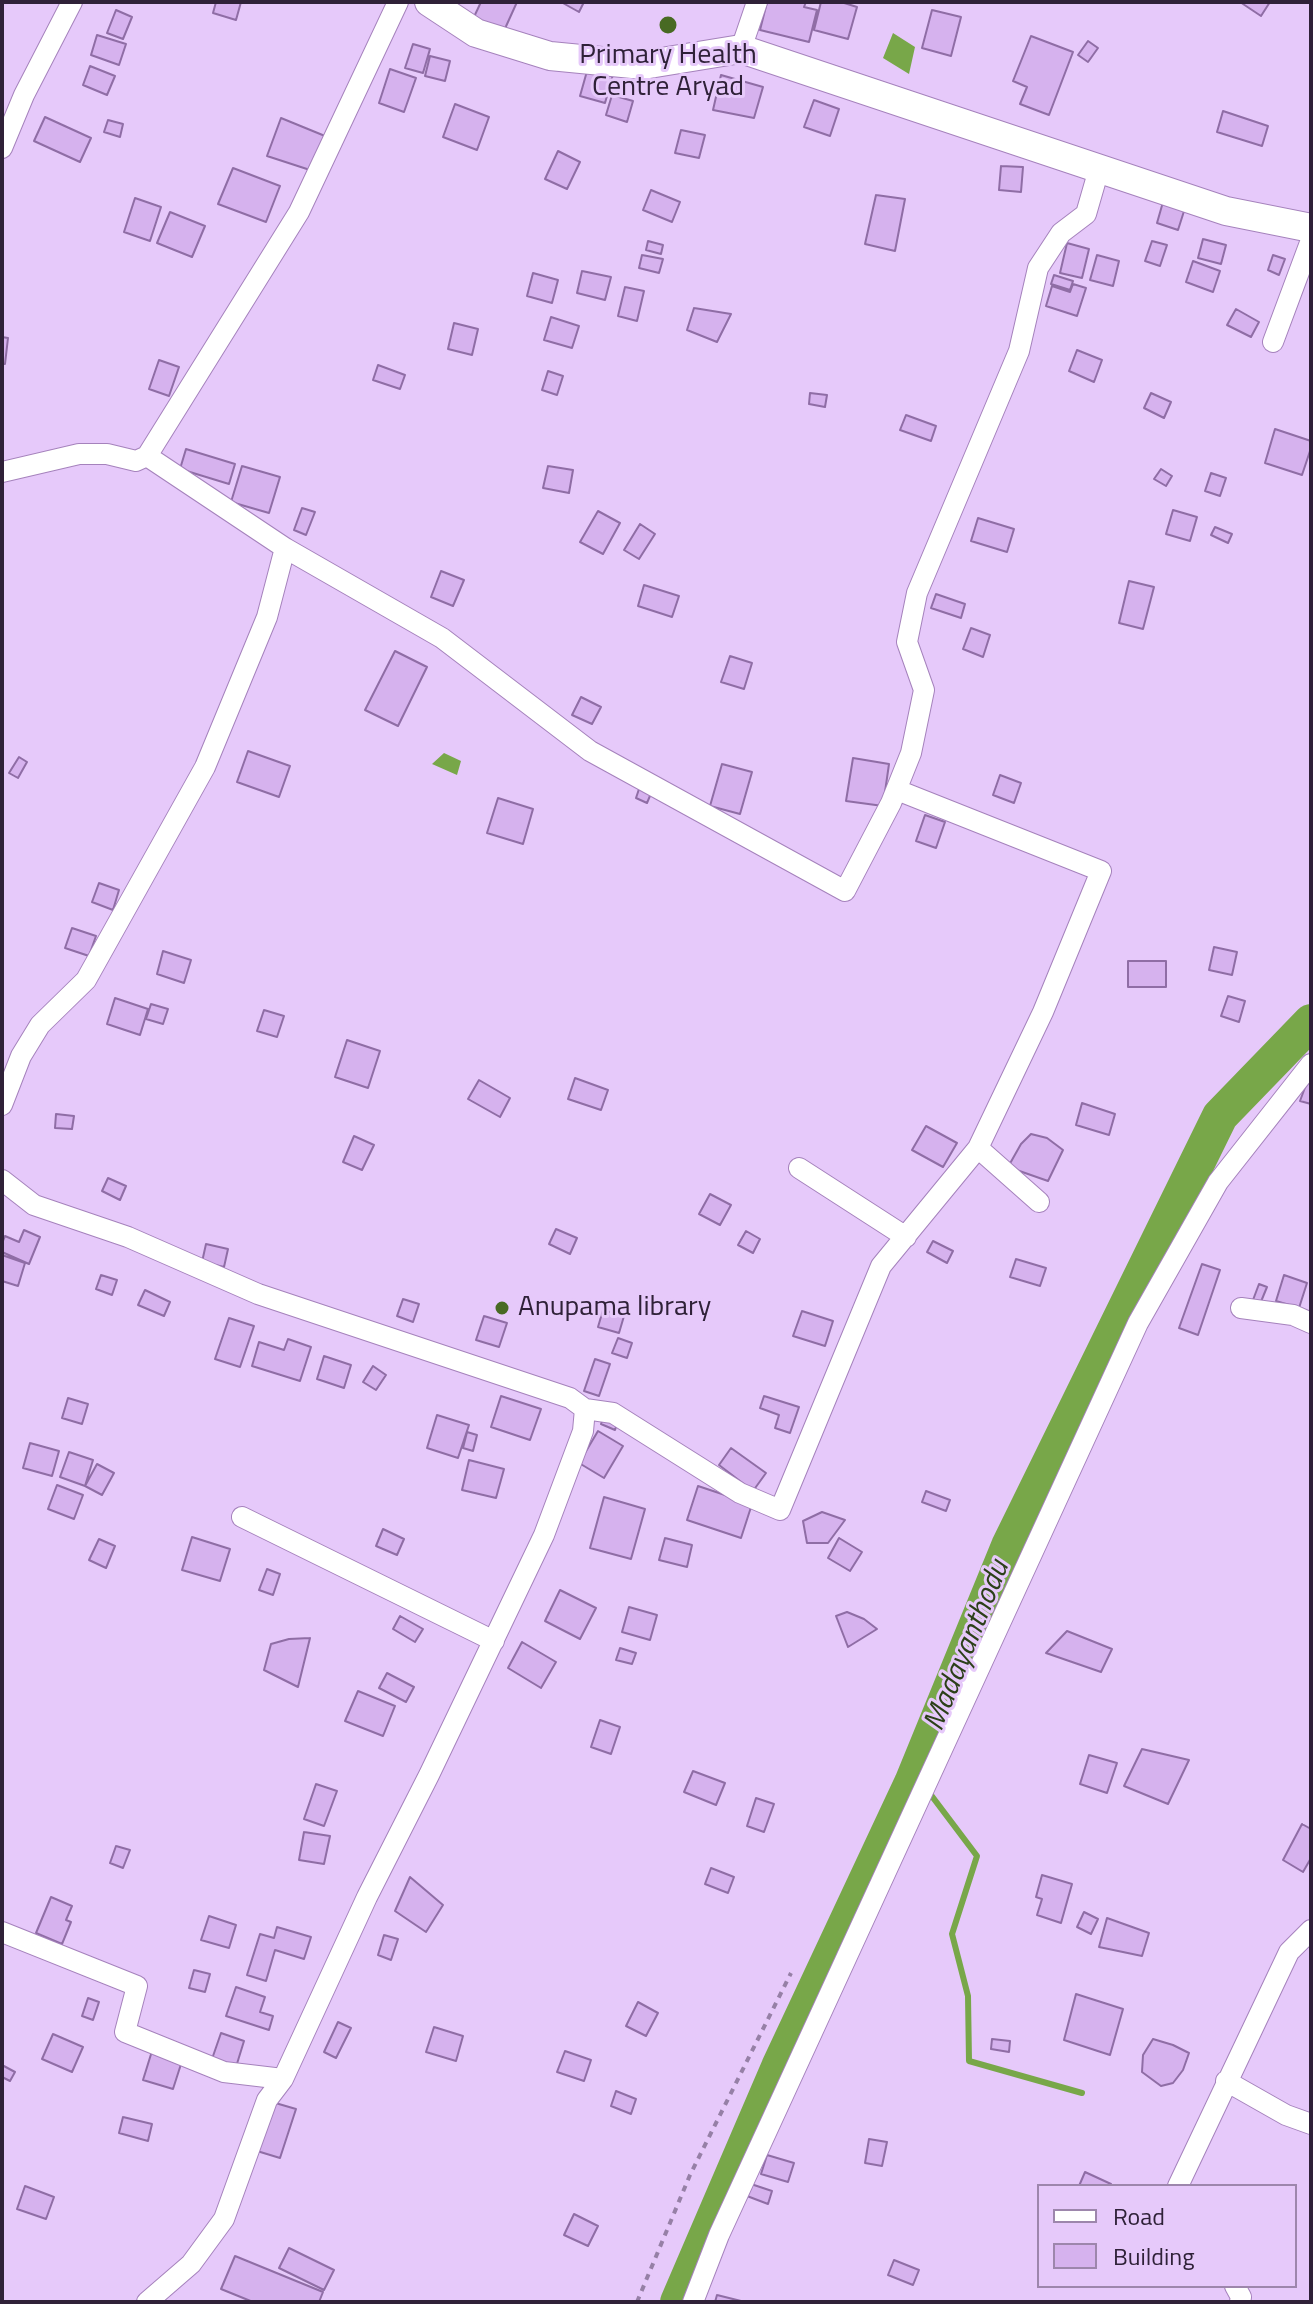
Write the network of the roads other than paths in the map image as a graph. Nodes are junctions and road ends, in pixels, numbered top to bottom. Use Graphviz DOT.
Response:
graph roads {
  1 [pos="72,2"];
  2 [pos="398,2"];
  3 [pos="429,2"];
  4 [pos="757,2"];
  5 [pos="741,49"];
  6 [pos="2,148"];
  7 [pos="1099,169"];
  8 [pos="1311,228"];
  9 [pos="1311,240"];
  10 [pos="1273,342"];
  11 [pos="147,456"];
  12 [pos="2,472"];
  13 [pos="285,548"];
  14 [pos="897,790"];
  15 [pos="1311,1064"];
  16 [pos="2,1105"];
  17 [pos="978,1148"];
  18 [pos="799,1168"];
  19 [pos="2,1180"];
  20 [pos="1039,1202"];
  21 [pos="906,1237"];
  22 [pos="1241,1308"];
  23 [pos="1311,1323"];
  24 [pos="585,1409"];
  25 [pos="242,1517"];
  26 [pos="494,1641"];
  27 [pos="1311,1930"];
  28 [pos="2,1932"];
  29 [pos="283,2079"];
  30 [pos="1226,2081"];
  31 [pos="1311,2124"];
  32 [pos="1179,2184"];
  33 [pos="147,2302"];
  34 [pos="693,2302"];
  1 -- 6 [label="street"];
  2 -- 11 [label="street"];
  3 -- 5 [label="main road"];
  4 -- 5 [label="street"];
  5 -- 7 [label="main road"];
  7 -- 8 [label="main road"];
  7 -- 14 [label="street"];
  9 -- 10 [label="street"];
  11 -- 12 [label="street"];
  11 -- 13 [label="street"];
  13 -- 14 [label="street"];
  13 -- 16 [label="street"];
  14 -- 17 [label="street"];
  15 -- 34 [label="street"];
  17 -- 20 [label="street"];
  17 -- 21 [label="street"];
  18 -- 21 [label="street"];
  19 -- 24 [label="street"];
  21 -- 24 [label="street"];
  22 -- 23 [label="street"];
  24 -- 26 [label="street"];
  25 -- 26 [label="street"];
  26 -- 29 [label="street"];
  27 -- 30 [label="street"];
  28 -- 29 [label="street"];
  29 -- 33 [label="street"];
  30 -- 31 [label="street"];
  30 -- 32 [label="street"];
}
